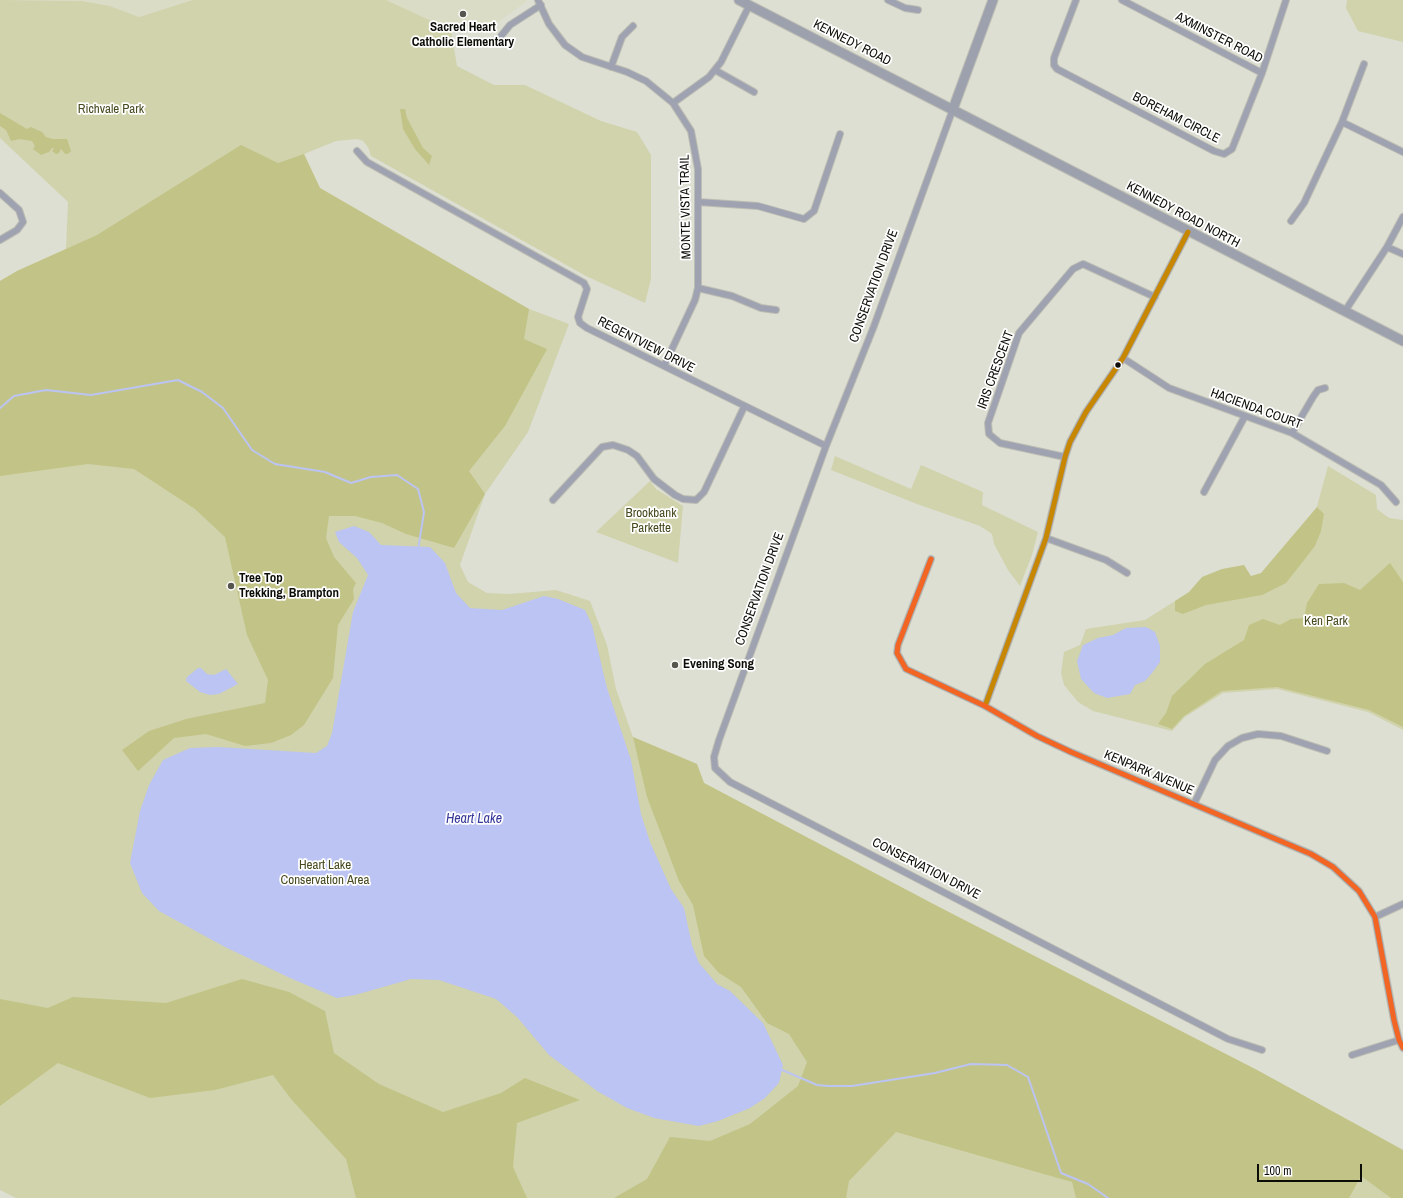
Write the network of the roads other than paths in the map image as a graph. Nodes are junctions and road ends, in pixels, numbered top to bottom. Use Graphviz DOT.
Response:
graph roads {
  1 [pos="739,0"];
  2 [pos="888,0"];
  3 [pos="993,0"];
  4 [pos="1076,0"];
  5 [pos="1122,0"];
  6 [pos="1286,0"];
  7 [pos="1130,2"];
  8 [pos="540,3"];
  9 [pos="750,6"];
  10 [pos="918,10"];
  11 [pos="633,26"];
  12 [pos="500,36"];
  13 [pos="1364,64"];
  14 [pos="611,67"];
  15 [pos="715,70"];
  16 [pos="1262,73"];
  17 [pos="754,92"];
  18 [pos="673,103"];
  19 [pos="953,109"];
  20 [pos="1342,122"];
  21 [pos="840,134"];
  22 [pos="357,151"];
  23 [pos="1403,152"];
  24 [pos="0,193"];
  25 [pos="698,202"];
  26 [pos="1403,218"];
  27 [pos="1291,220"];
  28 [pos="1188,232"];
  29 [pos="0,240"];
  30 [pos="1387,247"];
  31 [pos="1403,254"];
  32 [pos="698,288"];
  33 [pos="1155,297"];
  34 [pos="776,310"];
  35 [pos="1345,311"];
  36 [pos="1403,341"];
  37 [pos="1123,358"];
  38 [pos="664,366"];
  39 [pos="1325,388"];
  40 [pos="744,407"];
  41 [pos="1245,416"];
  42 [pos="1292,432"];
  43 [pos="826,446"];
  44 [pos="1065,457"];
  45 [pos="1204,492"];
  46 [pos="553,500"];
  47 [pos="1396,502"];
  48 [pos="1046,538"];
  49 [pos="931,559"];
  50 [pos="1127,573"];
  51 [pos="986,706"];
  52 [pos="1327,751"];
  53 [pos="1194,804"];
  54 [pos="1403,904"];
  55 [pos="1375,917"];
  56 [pos="1399,1040"];
  57 [pos="1403,1048"];
  58 [pos="1262,1050"];
  59 [pos="1352,1055"];
  1 -- 9 [label="main road, KENNEDY ROAD"];
  2 -- 10 [label="street"];
  3 -- 19 [label="main road, CONSERVATION DRIVE"];
  4 -- 16 [label="street, BOREHAM CIRCLE"];
  5 -- 7 [label="street, AXMINSTER ROAD"];
  6 -- 16 [label="street, BOREHAM CIRCLE"];
  7 -- 16 [label="street, AXMINSTER ROAD"];
  8 -- 12 [label="street"];
  8 -- 14 [label="street, MONTE VISTA TRAIL"];
  9 -- 15 [label="street"];
  9 -- 19 [label="main road, KENNEDY ROAD"];
  11 -- 14 [label="street"];
  13 -- 20 [label="street"];
  14 -- 18 [label="street, MONTE VISTA TRAIL"];
  15 -- 17 [label="street"];
  15 -- 18 [label="street"];
  18 -- 25 [label="street, MONTE VISTA TRAIL"];
  19 -- 28 [label="main road, KENNEDY ROAD NORTH"];
  19 -- 43 [label="street, CONSERVATION DRIVE"];
  20 -- 23 [label="street"];
  20 -- 27 [label="street"];
  21 -- 25 [label="street"];
  22 -- 38 [label="street, REGENTVIEW DRIVE"];
  24 -- 29 [label="street"];
  25 -- 32 [label="street, MONTE VISTA TRAIL"];
  26 -- 30 [label="street"];
  28 -- 33 [label="street"];
  28 -- 35 [label="main road, KENNEDY ROAD NORTH"];
  30 -- 31 [label="street"];
  30 -- 35 [label="street"];
  32 -- 34 [label="street"];
  32 -- 38 [label="street, MONTE VISTA TRAIL"];
  33 -- 37 [label="street"];
  33 -- 44 [label="street, IRIS CRESCENT"];
  35 -- 36 [label="main road, KENNEDY ROAD NORTH"];
  37 -- 41 [label="street, HACIENDA COURT"];
  37 -- 44 [label="street"];
  38 -- 40 [label="street, REGENTVIEW DRIVE"];
  39 -- 42 [label="street"];
  40 -- 43 [label="street, REGENTVIEW DRIVE"];
  40 -- 46 [label="street"];
  41 -- 42 [label="street, HACIENDA COURT"];
  41 -- 45 [label="street"];
  42 -- 47 [label="street, HACIENDA COURT"];
  43 -- 58 [label="street, CONSERVATION DRIVE"];
  44 -- 48 [label="street"];
  48 -- 50 [label="street"];
  48 -- 51 [label="street"];
  49 -- 51 [label="street, KENPARK AVENUE"];
  51 -- 53 [label="street, KENPARK AVENUE"];
  52 -- 53 [label="street"];
  53 -- 55 [label="street, KENPARK AVENUE"];
  54 -- 55 [label="street"];
  55 -- 56 [label="street, KENPARK AVENUE"];
  56 -- 57 [label="street, KENPARK AVENUE"];
  56 -- 59 [label="street"];
}
